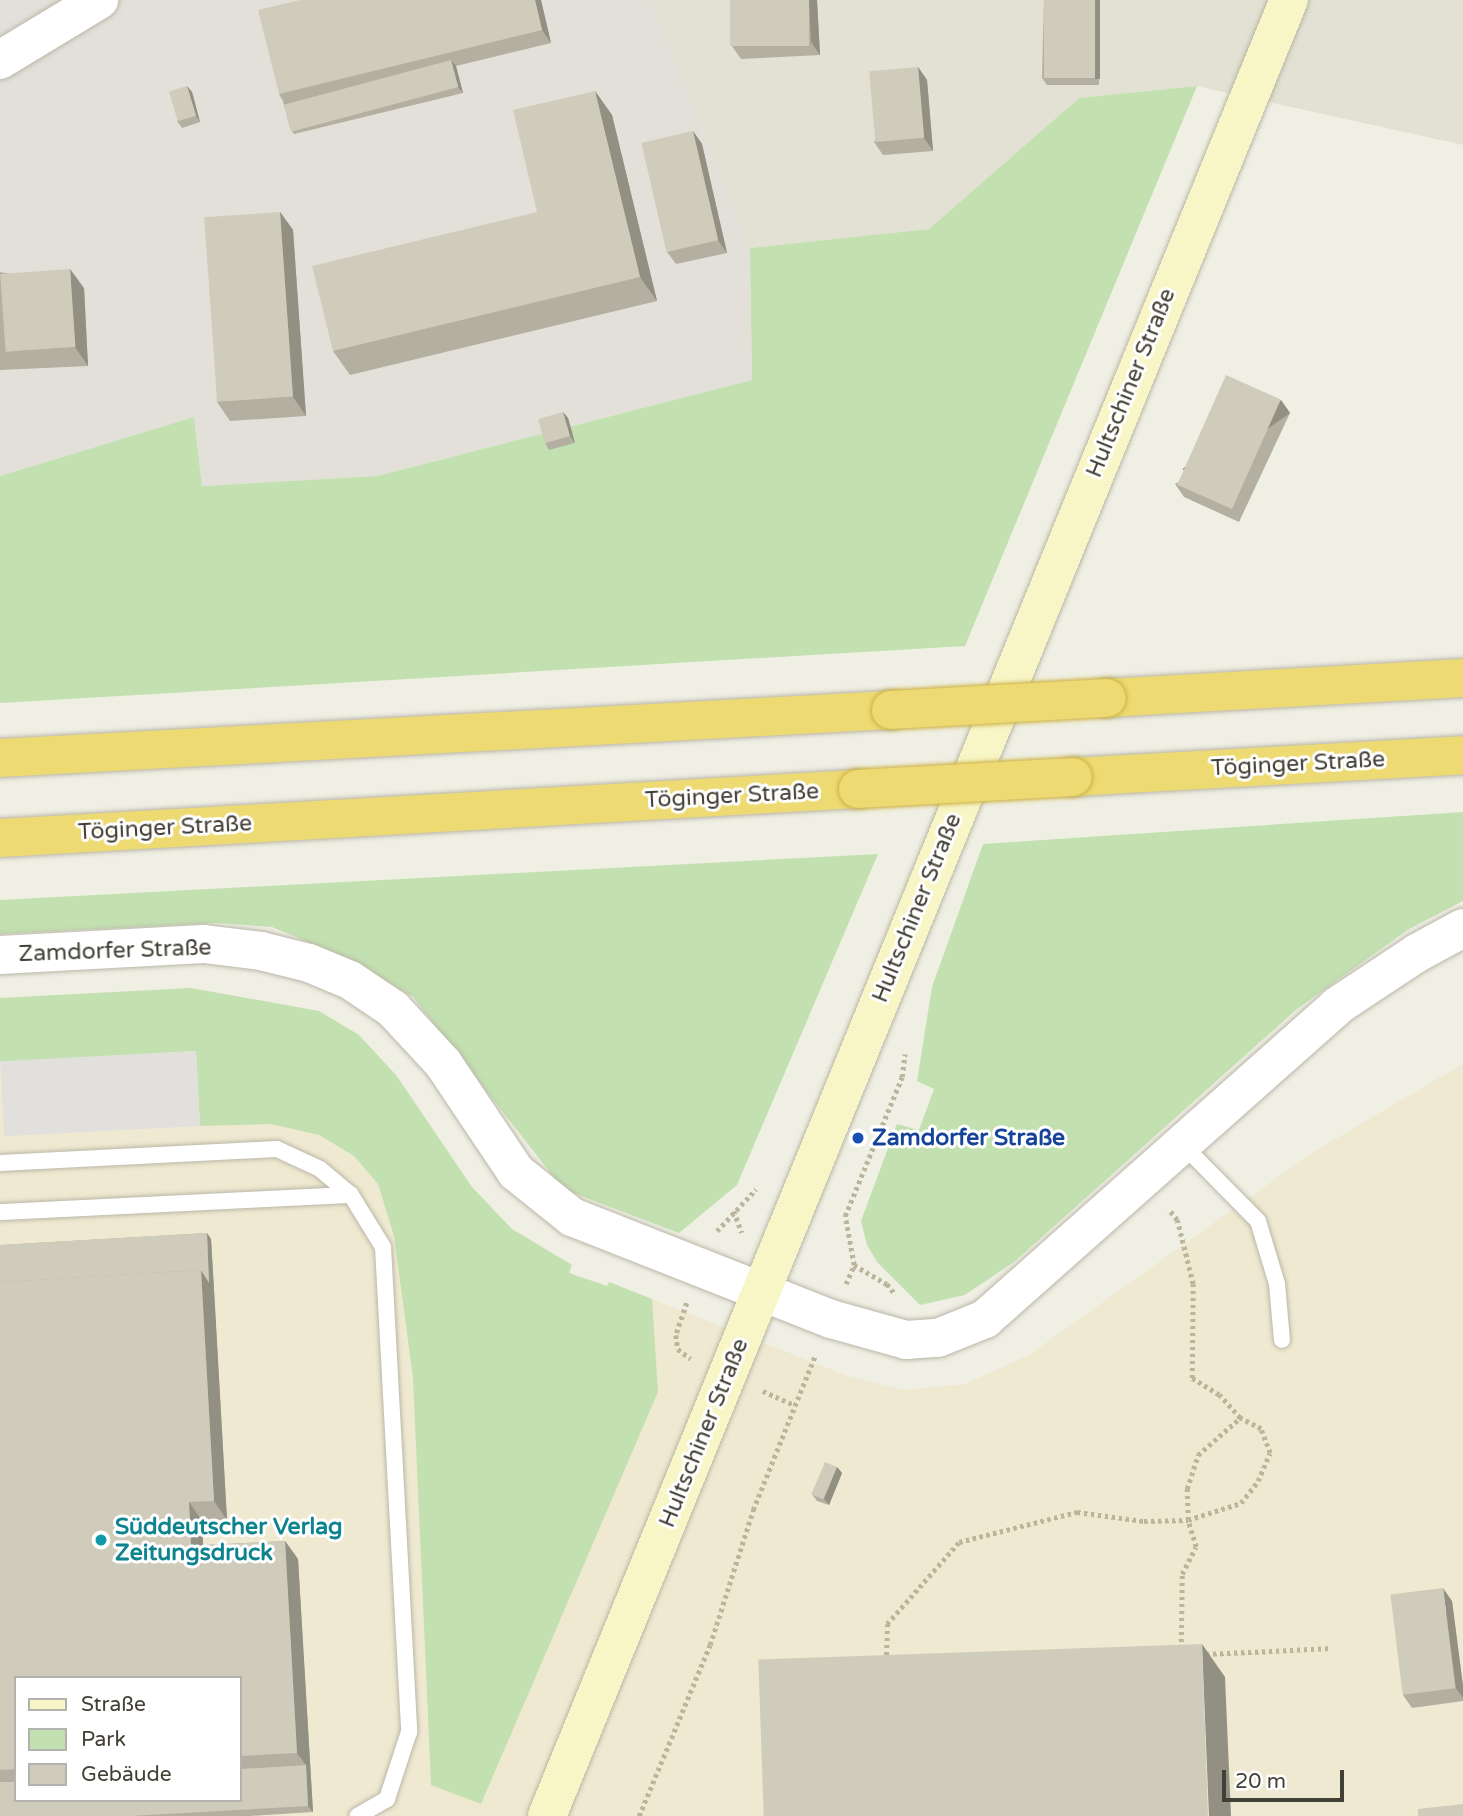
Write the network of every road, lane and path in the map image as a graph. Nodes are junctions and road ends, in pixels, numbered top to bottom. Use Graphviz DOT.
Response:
graph roads {
  1 [pos="99,0"];
  2 [pos="1289,0"];
  3 [pos="0,60"];
  4 [pos="1463,678"];
  5 [pos="1463,755"];
  6 [pos="0,758"];
  7 [pos="0,838"];
  8 [pos="1463,928"];
  9 [pos="0,956"];
  10 [pos="882,1104"];
  11 [pos="890,1108"];
  12 [pos="1181,1142"];
  13 [pos="0,1163"];
  14 [pos="351,1195"];
  15 [pos="0,1212"];
  16 [pos="1177,1220"];
  17 [pos="762,1291"];
  18 [pos="831,1319"];
  19 [pos="1282,1340"];
  20 [pos="1240,1418"];
  21 [pos="1188,1520"];
  22 [pos="1331,1648"];
  23 [pos="1195,1654"];
  24 [pos="1181,1655"];
  25 [pos="885,1670"];
  26 [pos="358,1816"];
  27 [pos="547,1816"];
  28 [pos="639,1816"];
  1 -- 3 [label="street"];
  2 -- 17 [label="main road, Hultschiner Straße"];
  4 -- 6 [label="highway, bridge"];
  5 -- 7 [label="highway, Töginger Straße, bridge"];
  8 -- 12 [label="street, Zamdorfer Straße"];
  9 -- 17 [label="street, Zamdorfer Straße"];
  10 -- 11 [label="path"];
  12 -- 18 [label="street, Zamdorfer Straße"];
  12 -- 19 [label="lane"];
  13 -- 14 [label="lane"];
  14 -- 15 [label="lane"];
  14 -- 26 [label="lane"];
  16 -- 20 [label="path"];
  17 -- 18 [label="street, Zamdorfer Straße"];
  17 -- 27 [label="main road, Hultschiner Straße"];
  18 -- 28 [label="path"];
  20 -- 21 [label="path"];
  20 -- 21 [label="path"];
  21 -- 24 [label="path"];
  21 -- 25 [label="path"];
  22 -- 23 [label="path"];
}
